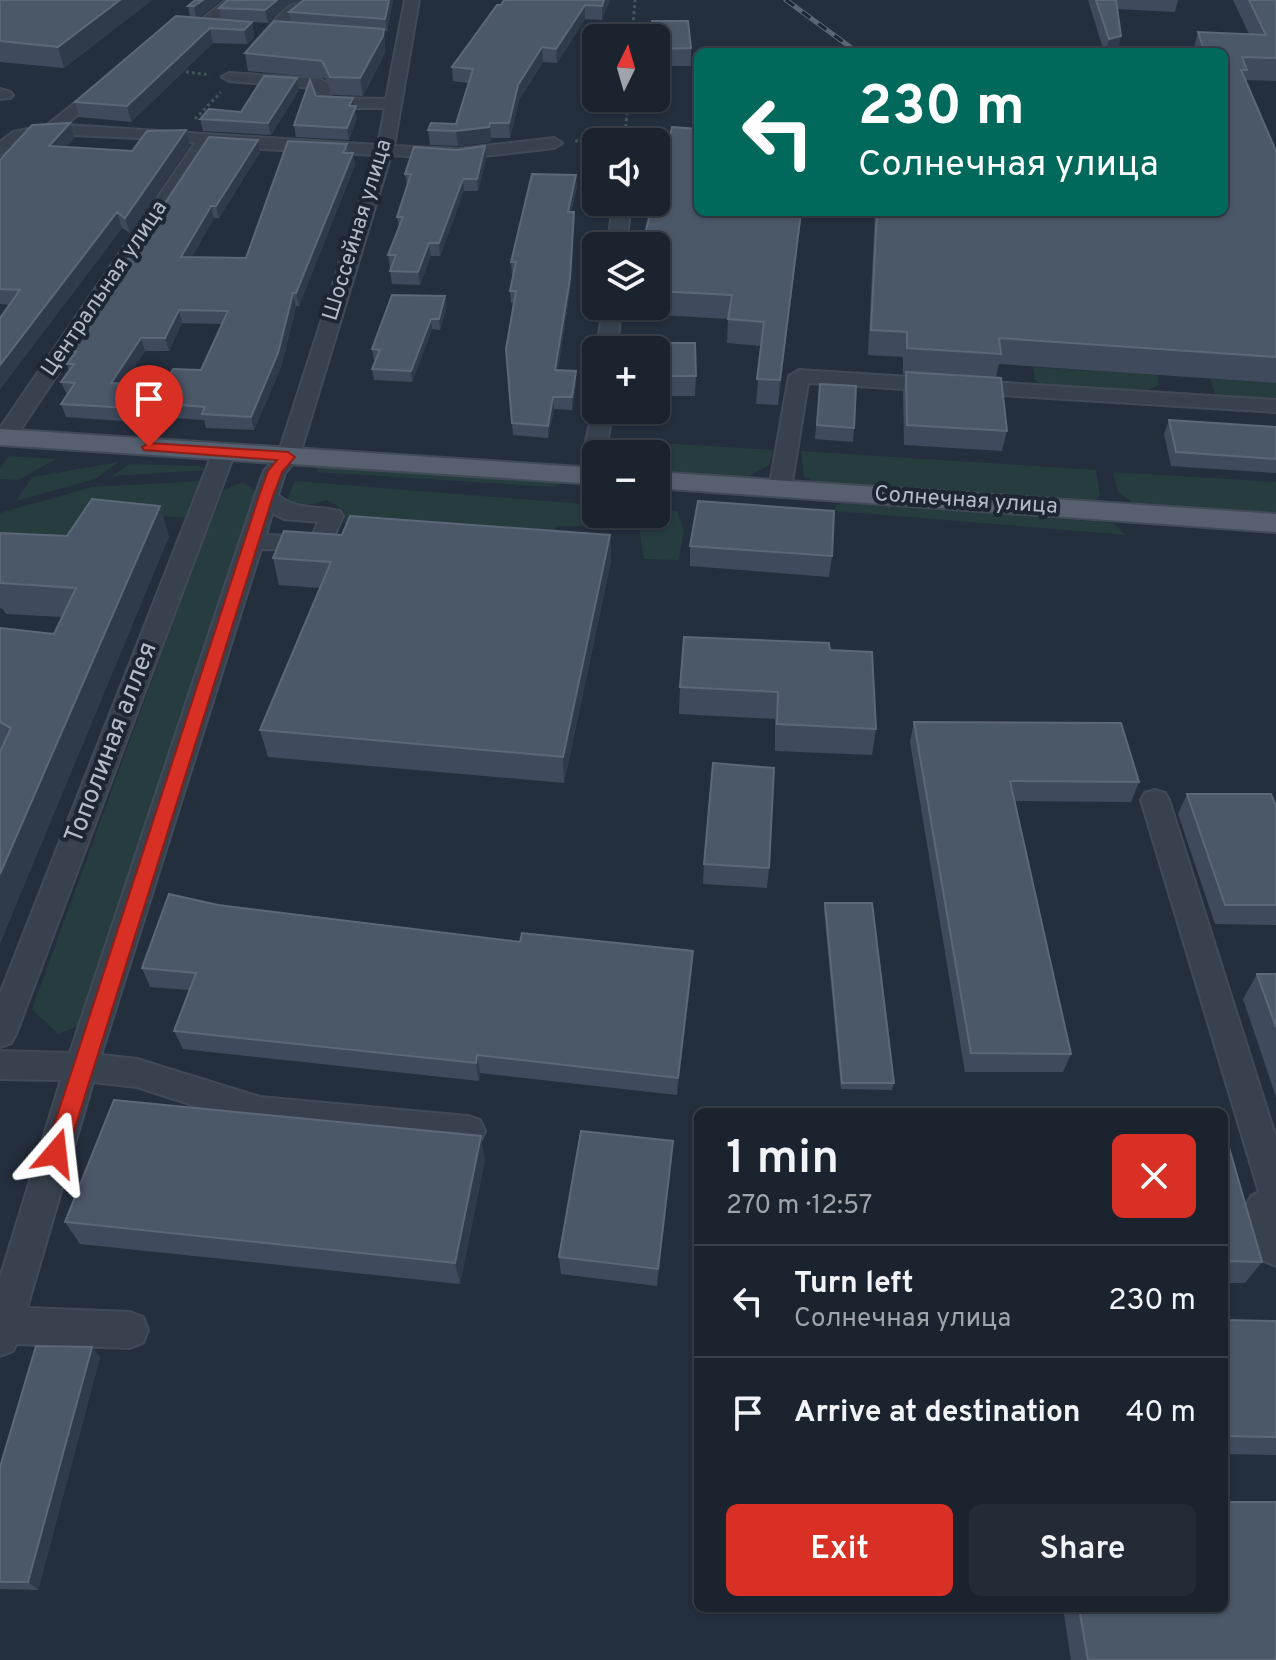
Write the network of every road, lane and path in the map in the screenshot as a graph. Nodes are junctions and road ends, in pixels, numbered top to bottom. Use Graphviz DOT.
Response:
graph roads {
  1 [pos="234,0"];
  2 [pos="310,0"];
  3 [pos="412,0"];
  4 [pos="635,0"];
  5 [pos="633,24"];
  6 [pos="201,26"];
  7 [pos="231,29"];
  8 [pos="164,34"];
  9 [pos="326,64"];
  10 [pos="171,70"];
  11 [pos="117,74"];
  12 [pos="224,82"];
  13 [pos="320,84"];
  14 [pos="393,104"];
  15 [pos="192,120"];
  16 [pos="52,129"];
  17 [pos="180,135"];
  18 [pos="205,141"];
  19 [pos="582,141"];
  20 [pos="554,143"];
  21 [pos="385,149"];
  22 [pos="0,150"];
  23 [pos="1276,406"];
  24 [pos="2,437"];
  25 [pos="224,452"];
  26 [pos="288,457"];
  27 [pos="582,475"];
  28 [pos="670,481"];
  29 [pos="780,489"];
  30 [pos="266,496"];
  31 [pos="1276,523"];
  32 [pos="252,541"];
  33 [pos="1155,800"];
  34 [pos="0,1034"];
  35 [pos="0,1065"];
  36 [pos="81,1067"];
  37 [pos="468,1131"];
  38 [pos="1276,1192"];
  39 [pos="1276,1207"];
  40 [pos="1276,1249"];
  41 [pos="130,1330"];
  42 [pos="2,1332"];
  1 -- 6 [label="street"];
  2 -- 12 [label="street"];
  3 -- 14 [label="street, Шоссейная улица"];
  4 -- 5 [label="path"];
  6 -- 7 [label="street"];
  6 -- 8 [label="street"];
  9 -- 13 [label="street"];
  10 -- 12 [label="path"];
  11 -- 16 [label="street"];
  12 -- 13 [label="street"];
  12 -- 15 [label="path"];
  13 -- 14 [label="street"];
  14 -- 21 [label="street, Шоссейная улица"];
  15 -- 17 [label="street"];
  16 -- 17 [label="street"];
  16 -- 22 [label="street"];
  17 -- 18 [label="street"];
  18 -- 21 [label="street"];
  18 -- 24 [label="street, Центральная улица"];
  19 -- 20 [label="path"];
  20 -- 21 [label="street"];
  21 -- 26 [label="street, Шоссейная улица"];
  23 -- 29 [label="street"];
  24 -- 25 [label="main road"];
  25 -- 26 [label="main road"];
  25 -- 34 [label="street, Тополиная аллея"];
  26 -- 27 [label="main road"];
  26 -- 30 [label="street"];
  28 -- 29 [label="main road, Солнечная улица"];
  29 -- 31 [label="main road, Солнечная улица"];
  30 -- 32 [label="street"];
  30 -- 32 [label="street"];
  32 -- 36 [label="street"];
  33 -- 38 [label="street"];
  35 -- 36 [label="street"];
  36 -- 37 [label="street"];
  36 -- 42 [label="street"];
  39 -- 40 [label="street"];
  41 -- 42 [label="street"];
}
